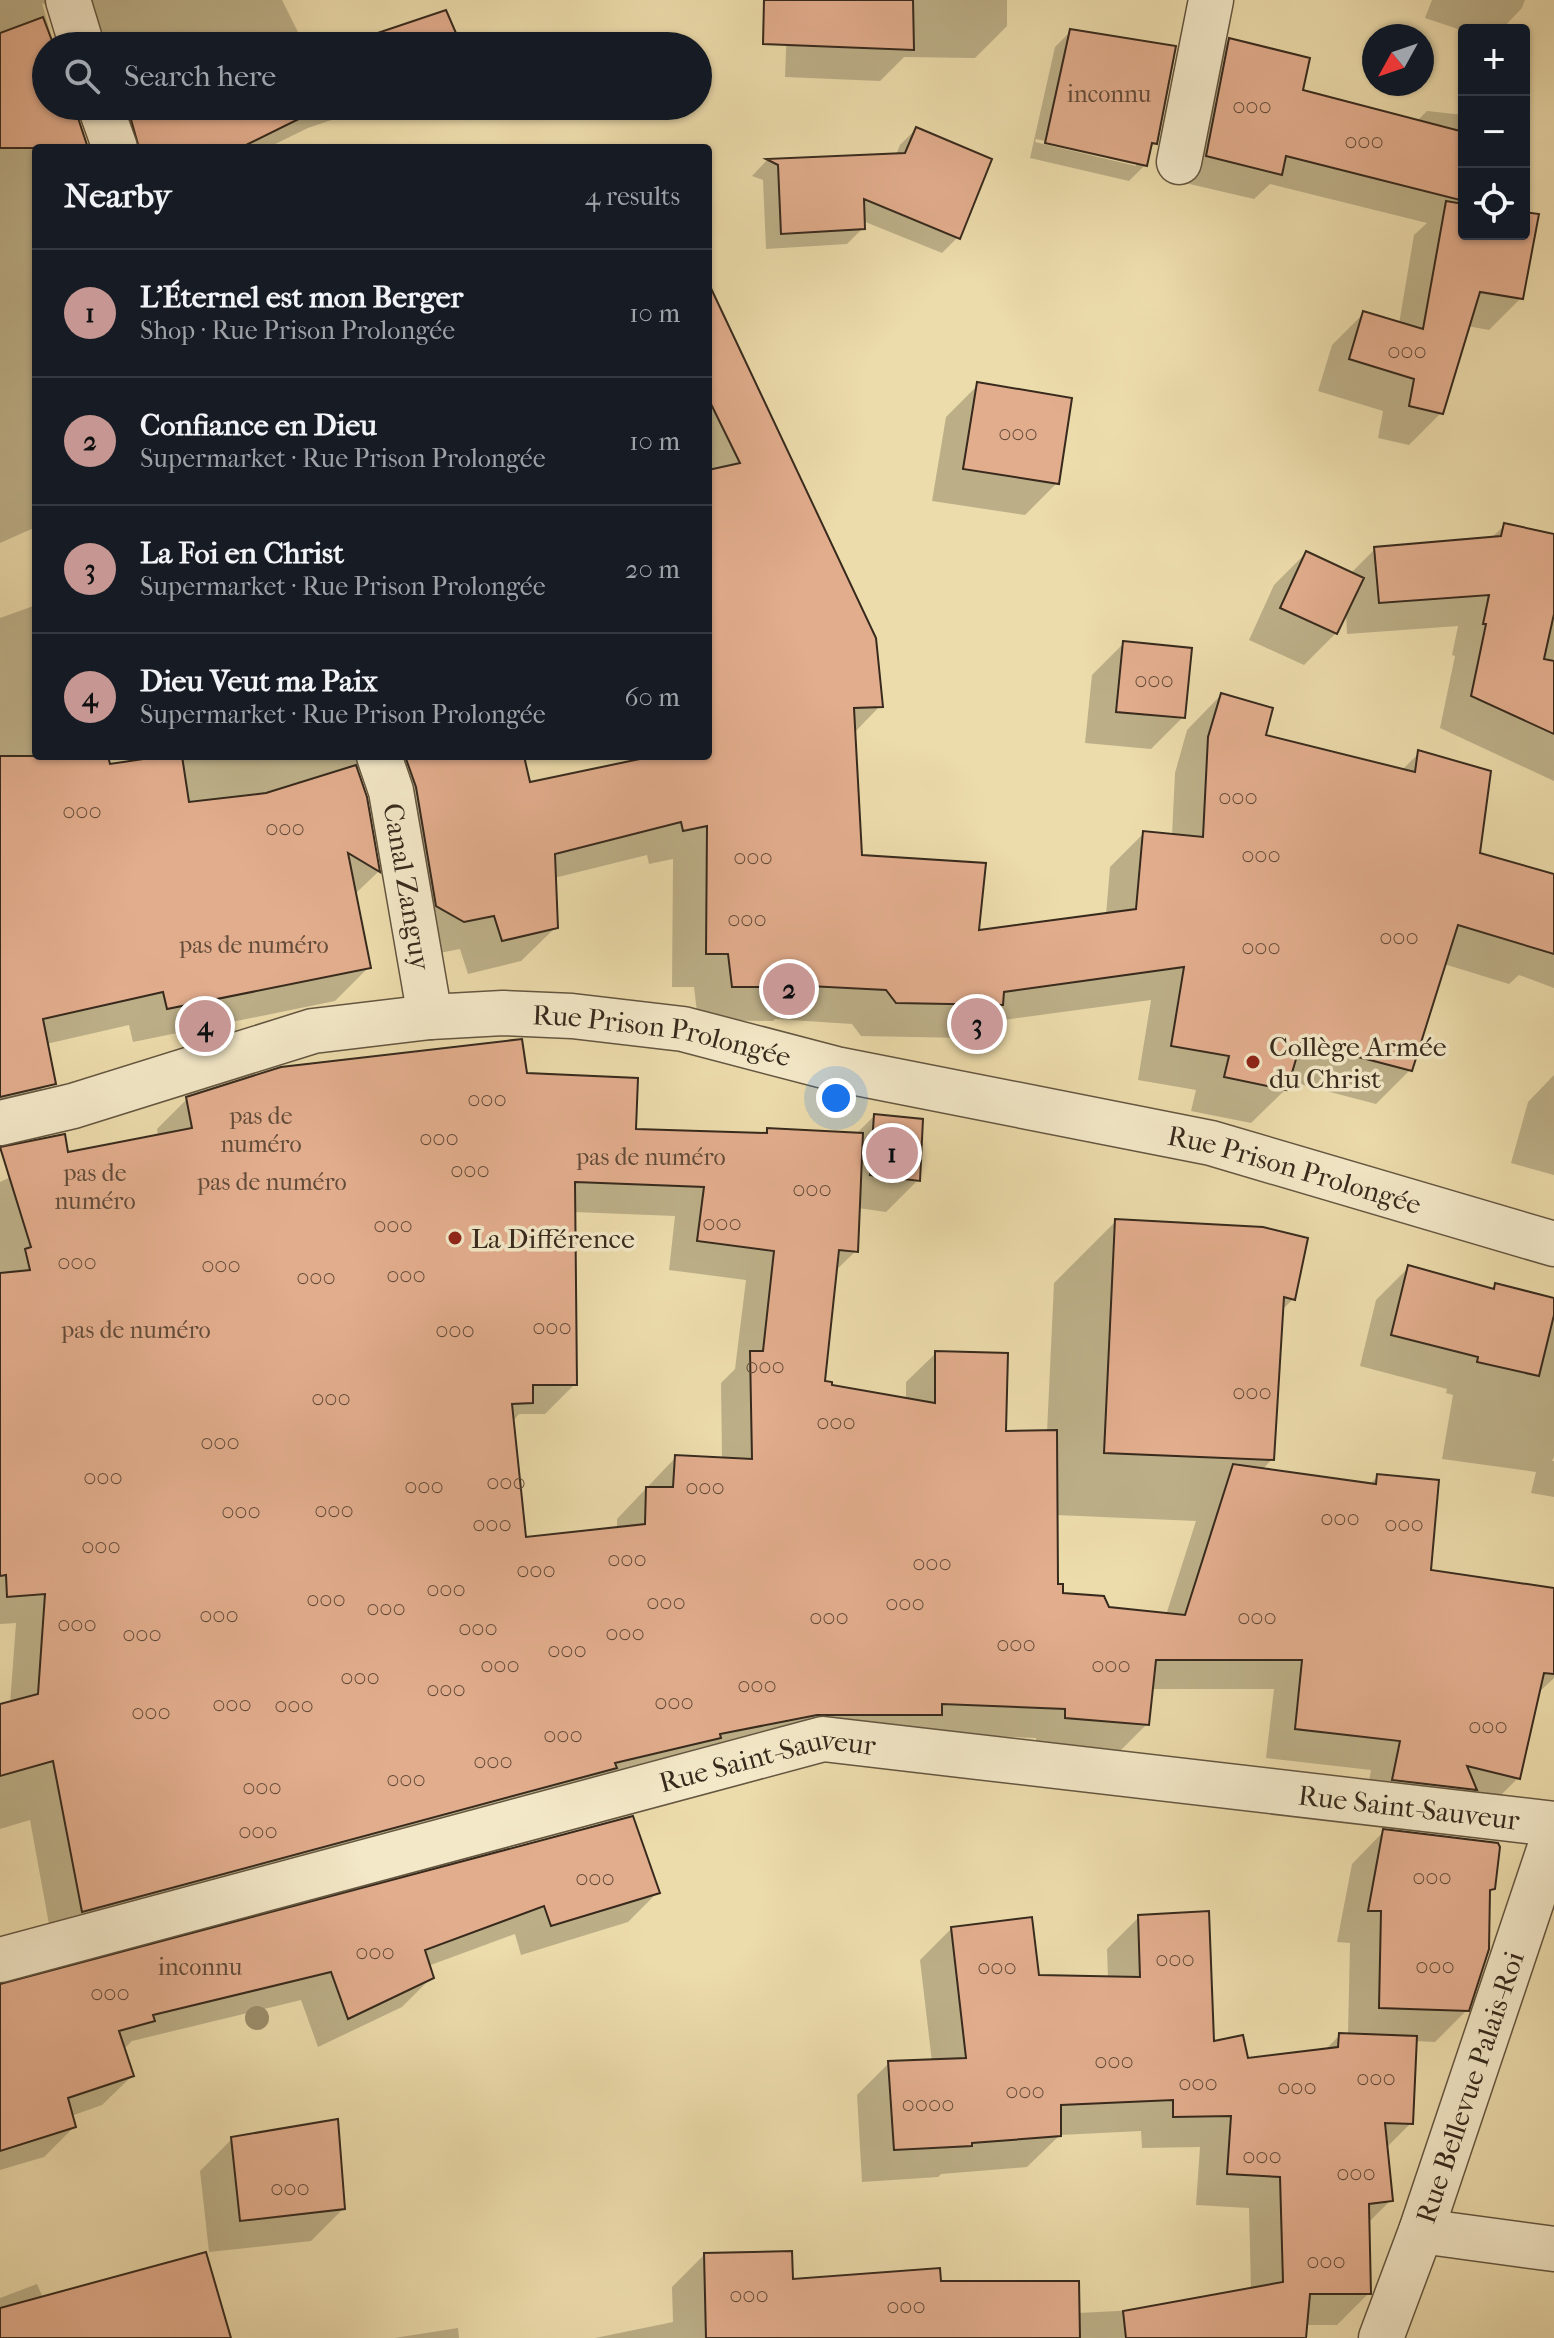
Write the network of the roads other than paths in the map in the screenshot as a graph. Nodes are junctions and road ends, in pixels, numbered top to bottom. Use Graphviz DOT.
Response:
graph roads {
  1 [pos="68,0"];
  2 [pos="1211,0"];
  3 [pos="78,32"];
  4 [pos="105,120"];
  5 [pos="114,144"];
  6 [pos="1179,162"];
  7 [pos="380,760"];
  8 [pos="430,1017"];
  9 [pos="0,1123"];
  10 [pos="1554,1244"];
  11 [pos="1554,1824"];
  12 [pos="1554,1835"];
  13 [pos="0,1960"];
  14 [pos="1421,2231"];
  15 [pos="1554,2249"];
  16 [pos="1381,2338"];
  1 -- 3 [label="street"];
  2 -- 6 [label="street"];
  4 -- 5 [label="street"];
  7 -- 8 [label="street, Canal Zanguy"];
  8 -- 9 [label="street, Rue Prison Prolongée"];
  8 -- 10 [label="street, Rue Prison Prolongée"];
  11 -- 13 [label="street, Rue Saint-Sauveur"];
  12 -- 14 [label="street, Rue Bellevue Palais-Roi"];
  14 -- 15 [label="street"];
  14 -- 16 [label="street, Rue Bellevue Palais-Roi"];
}
